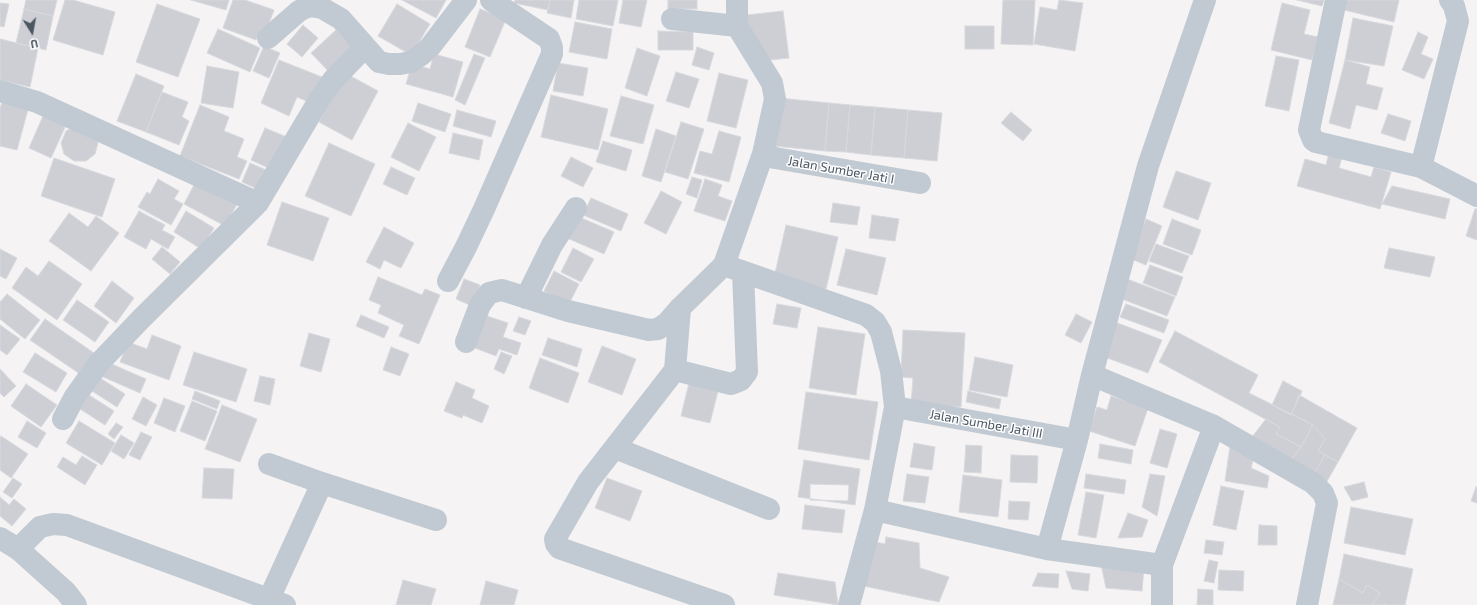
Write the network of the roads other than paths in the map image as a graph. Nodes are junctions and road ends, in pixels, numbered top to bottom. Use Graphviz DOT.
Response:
graph roads {
  1 [pos="466,0"];
  2 [pos="491,0"];
  3 [pos="737,0"];
  4 [pos="1205,0"];
  5 [pos="1336,0"];
  6 [pos="1450,0"];
  7 [pos="672,19"];
  8 [pos="737,26"];
  9 [pos="268,38"];
  10 [pos="365,47"];
  11 [pos="0,91"];
  12 [pos="763,154"];
  13 [pos="1421,166"];
  14 [pos="920,183"];
  15 [pos="1477,196"];
  16 [pos="258,203"];
  17 [pos="576,208"];
  18 [pos="733,268"];
  19 [pos="448,281"];
  20 [pos="526,298"];
  21 [pos="680,308"];
  22 [pos="466,342"];
  23 [pos="675,370"];
  24 [pos="1092,375"];
  25 [pos="895,407"];
  26 [pos="63,419"];
  27 [pos="1214,426"];
  28 [pos="1077,440"];
  29 [pos="615,448"];
  30 [pos="269,464"];
  31 [pos="322,482"];
  32 [pos="769,509"];
  33 [pos="875,510"];
  34 [pos="436,520"];
  35 [pos="9,544"];
  36 [pos="1047,549"];
  37 [pos="1162,565"];
  38 [pos="277,602"];
  39 [pos="76,605"];
  40 [pos="724,605"];
  41 [pos="849,605"];
  42 [pos="1162,605"];
  43 [pos="1307,605"];
  1 -- 10 [label="street"];
  2 -- 19 [label="street"];
  3 -- 8 [label="street"];
  4 -- 24 [label="street"];
  5 -- 13 [label="street"];
  6 -- 13 [label="street"];
  7 -- 8 [label="street"];
  8 -- 12 [label="street"];
  9 -- 10 [label="street"];
  10 -- 16 [label="street"];
  11 -- 16 [label="street"];
  12 -- 14 [label="street, Jalan Sumber Jati I"];
  12 -- 18 [label="street"];
  13 -- 15 [label="street"];
  16 -- 26 [label="street"];
  17 -- 20 [label="street"];
  18 -- 21 [label="street"];
  18 -- 23 [label="street"];
  18 -- 25 [label="street"];
  20 -- 21 [label="street"];
  20 -- 22 [label="street"];
  21 -- 23 [label="street"];
  23 -- 29 [label="street"];
  24 -- 27 [label="street"];
  24 -- 28 [label="street"];
  25 -- 28 [label="street, Jalan Sumber Jati III"];
  25 -- 33 [label="street"];
  27 -- 37 [label="street"];
  27 -- 43 [label="street"];
  28 -- 36 [label="street"];
  29 -- 32 [label="street"];
  29 -- 40 [label="street"];
  30 -- 31 [label="street"];
  31 -- 34 [label="street"];
  31 -- 38 [label="street"];
  33 -- 36 [label="street"];
  33 -- 41 [label="street"];
  35 -- 38 [label="street"];
  35 -- 39 [label="street"];
  36 -- 37 [label="street"];
  37 -- 42 [label="street"];
}
